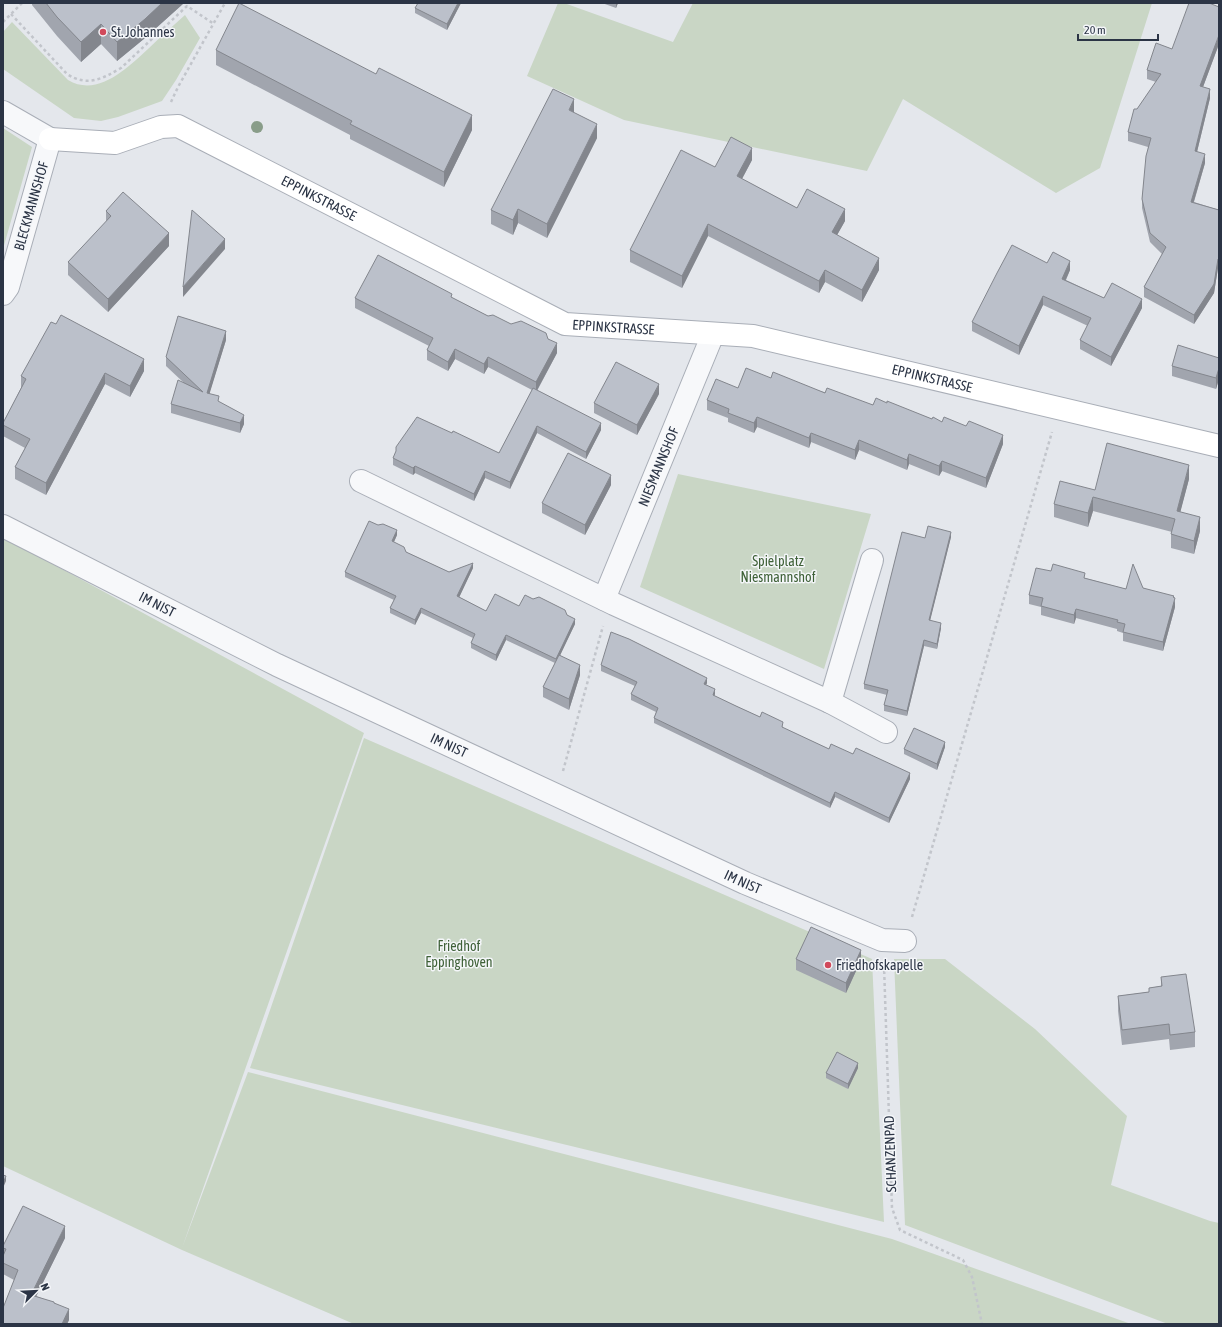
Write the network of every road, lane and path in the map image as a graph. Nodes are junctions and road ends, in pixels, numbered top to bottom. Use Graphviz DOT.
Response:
graph roads {
  1 [pos="22,3"];
  2 [pos="226,3"];
  3 [pos="11,14"];
  4 [pos="3,22"];
  5 [pos="214,24"];
  6 [pos="3,112"];
  7 [pos="161,127"];
  8 [pos="50,139"];
  9 [pos="3,294"];
  10 [pos="713,334"];
  11 [pos="1058,409"];
  12 [pos="1219,446"];
  13 [pos="361,481"];
  14 [pos="3,526"];
  15 [pos="872,560"];
  16 [pos="609,601"];
  17 [pos="830,702"];
  18 [pos="886,732"];
  19 [pos="556,794"];
  20 [pos="882,940"];
  21 [pos="905,941"];
  22 [pos="982,1324"];
  1 -- 3 [label="path"];
  2 -- 5 [label="path"];
  3 -- 4 [label="path"];
  3 -- 5 [label="path"];
  5 -- 7 [label="path"];
  6 -- 8 [label="street, EPPINKSTRASSE"];
  7 -- 8 [label="street, EPPINKSTRASSE"];
  7 -- 10 [label="street, EPPINKSTRASSE"];
  8 -- 9 [label="street, BLECKMANNSHOF"];
  10 -- 11 [label="street, EPPINKSTRASSE"];
  10 -- 16 [label="street, NIESMANNSHOF"];
  11 -- 12 [label="street, EPPINKSTRASSE"];
  11 -- 21 [label="path"];
  13 -- 16 [label="street"];
  14 -- 19 [label="street, IM NIST"];
  15 -- 17 [label="street"];
  16 -- 17 [label="street"];
  16 -- 19 [label="path"];
  17 -- 18 [label="street"];
  19 -- 20 [label="street, IM NIST"];
  20 -- 21 [label="street, IM NIST"];
  20 -- 22 [label="path, SCHANZENPAD"];
}
